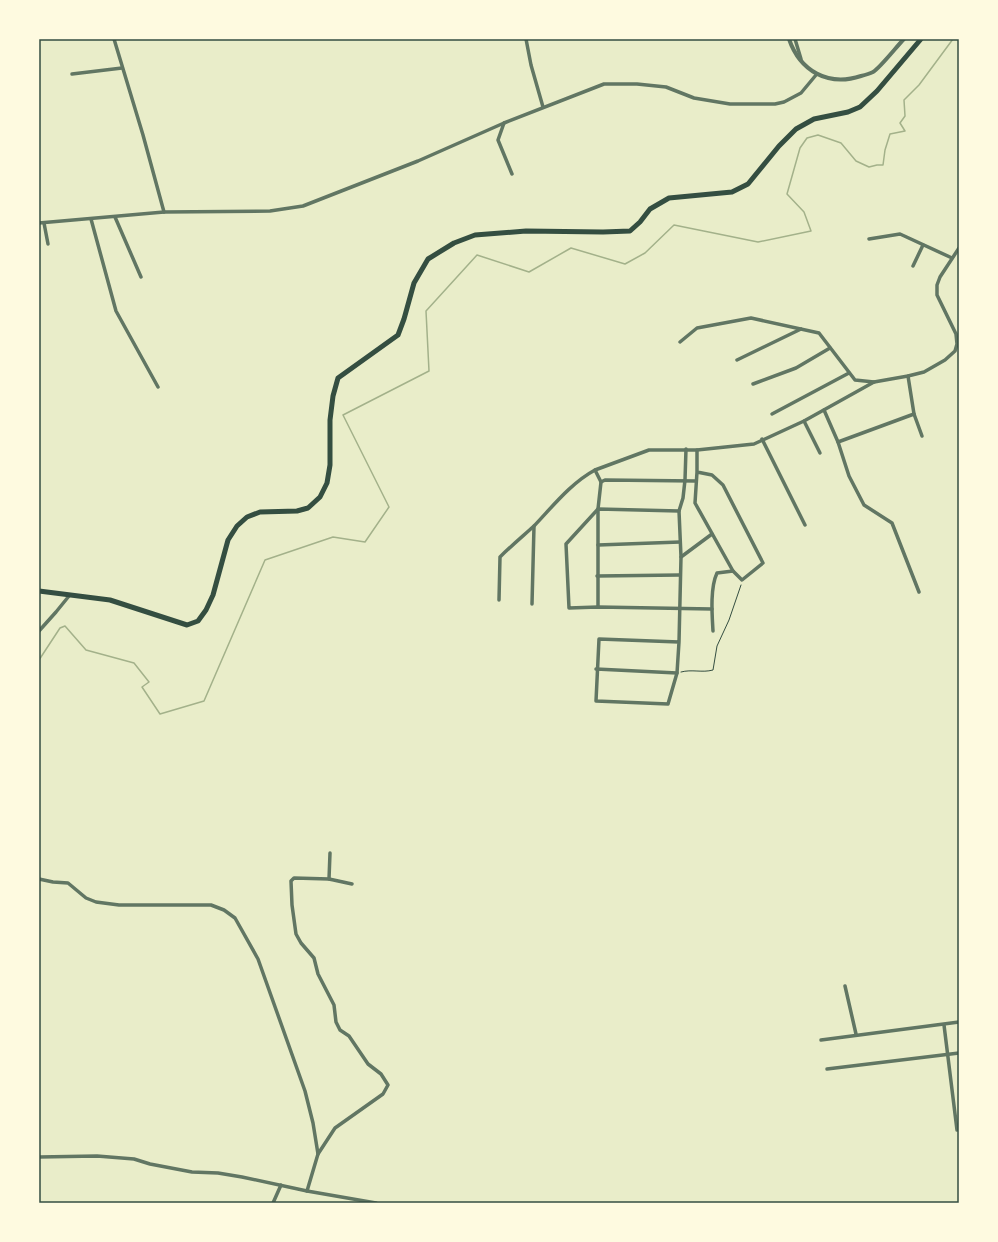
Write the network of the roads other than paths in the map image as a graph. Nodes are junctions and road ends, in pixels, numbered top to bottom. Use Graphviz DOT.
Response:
graph roads {
  1 [pos="114,39"];
  2 [pos="526,39"];
  3 [pos="789,39"];
  4 [pos="795,39"];
  5 [pos="904,39"];
  6 [pos="921,39"];
  7 [pos="801,61"];
  8 [pos="122,68"];
  9 [pos="72,74"];
  10 [pos="816,74"];
  11 [pos="543,107"];
  12 [pos="504,123"];
  13 [pos="512,174"];
  14 [pos="164,212"];
  15 [pos="115,217"];
  16 [pos="91,219"];
  17 [pos="39,223"];
  18 [pos="44,223"];
  19 [pos="869,239"];
  20 [pos="48,244"];
  21 [pos="923,245"];
  22 [pos="959,248"];
  23 [pos="952,258"];
  24 [pos="913,266"];
  25 [pos="141,277"];
  26 [pos="801,329"];
  27 [pos="680,342"];
  28 [pos="830,348"];
  29 [pos="957,351"];
  30 [pos="737,360"];
  31 [pos="849,372"];
  32 [pos="908,376"];
  33 [pos="874,382"];
  34 [pos="753,384"];
  35 [pos="158,387"];
  36 [pos="824,410"];
  37 [pos="772,414"];
  38 [pos="914,414"];
  39 [pos="804,421"];
  40 [pos="922,436"];
  41 [pos="762,439"];
  42 [pos="838,442"];
  43 [pos="686,449"];
  44 [pos="697,450"];
  45 [pos="820,453"];
  46 [pos="595,470"];
  47 [pos="697,472"];
  48 [pos="685,480"];
  49 [pos="696,481"];
  50 [pos="601,482"];
  51 [pos="598,509"];
  52 [pos="680,511"];
  53 [pos="805,525"];
  54 [pos="534,526"];
  55 [pos="712,534"];
  56 [pos="680,542"];
  57 [pos="598,545"];
  58 [pos="681,557"];
  59 [pos="733,571"];
  60 [pos="680,575"];
  61 [pos="597,576"];
  62 [pos="39,591"];
  63 [pos="919,592"];
  64 [pos="69,596"];
  65 [pos="499,600"];
  66 [pos="532,604"];
  67 [pos="598,607"];
  68 [pos="680,608"];
  69 [pos="712,608"];
  70 [pos="39,631"];
  71 [pos="713,631"];
  72 [pos="679,642"];
  73 [pos="596,669"];
  74 [pos="677,673"];
  75 [pos="330,853"];
  76 [pos="39,879"];
  77 [pos="329,880"];
  78 [pos="352,884"];
  79 [pos="845,986"];
  80 [pos="959,1022"];
  81 [pos="944,1024"];
  82 [pos="856,1034"];
  83 [pos="820,1040"];
  84 [pos="959,1052"];
  85 [pos="948,1054"];
  86 [pos="827,1069"];
  87 [pos="957,1130"];
  88 [pos="318,1154"];
  89 [pos="39,1157"];
  90 [pos="282,1185"];
  91 [pos="307,1191"];
  92 [pos="273,1203"];
  93 [pos="376,1203"];
  1 -- 8 [label="street"];
  2 -- 11 [label="street"];
  3 -- 7 [label="street"];
  4 -- 7 [label="street"];
  5 -- 10 [label="street"];
  6 -- 64 [label="main road"];
  7 -- 10 [label="street"];
  8 -- 9 [label="street"];
  8 -- 14 [label="street"];
  10 -- 11 [label="street"];
  11 -- 12 [label="street"];
  12 -- 13 [label="street"];
  12 -- 14 [label="street"];
  14 -- 15 [label="street"];
  15 -- 16 [label="street"];
  15 -- 25 [label="street"];
  16 -- 18 [label="street"];
  16 -- 35 [label="street"];
  17 -- 18 [label="street"];
  18 -- 20 [label="street"];
  19 -- 21 [label="street"];
  21 -- 23 [label="street"];
  21 -- 24 [label="street"];
  22 -- 23 [label="street"];
  23 -- 29 [label="street"];
  26 -- 27 [label="street"];
  26 -- 28 [label="street"];
  26 -- 30 [label="street"];
  28 -- 31 [label="street"];
  28 -- 34 [label="street"];
  29 -- 32 [label="street"];
  31 -- 33 [label="street"];
  31 -- 37 [label="street"];
  32 -- 33 [label="street"];
  32 -- 38 [label="street"];
  33 -- 36 [label="street"];
  36 -- 39 [label="street"];
  36 -- 42 [label="street"];
  38 -- 40 [label="street"];
  38 -- 42 [label="street"];
  39 -- 41 [label="street"];
  39 -- 45 [label="street"];
  41 -- 44 [label="street"];
  41 -- 53 [label="street"];
  42 -- 63 [label="street"];
  43 -- 44 [label="street"];
  43 -- 46 [label="street"];
  43 -- 48 [label="street"];
  44 -- 47 [label="street"];
  46 -- 50 [label="street"];
  46 -- 54 [label="street"];
  47 -- 49 [label="street"];
  47 -- 59 [label="street"];
  48 -- 49 [label="street"];
  48 -- 50 [label="street"];
  48 -- 52 [label="street"];
  49 -- 55 [label="street"];
  50 -- 51 [label="street"];
  51 -- 52 [label="street"];
  51 -- 57 [label="street"];
  51 -- 67 [label="street"];
  52 -- 56 [label="street"];
  54 -- 65 [label="street"];
  54 -- 66 [label="street"];
  55 -- 58 [label="street"];
  55 -- 59 [label="street"];
  56 -- 57 [label="street"];
  56 -- 58 [label="street"];
  57 -- 61 [label="street"];
  58 -- 60 [label="street"];
  59 -- 69 [label="street"];
  60 -- 61 [label="street"];
  60 -- 68 [label="street"];
  61 -- 67 [label="street"];
  62 -- 64 [label="main road"];
  64 -- 70 [label="street"];
  67 -- 68 [label="street"];
  68 -- 69 [label="street"];
  68 -- 72 [label="street"];
  69 -- 71 [label="street"];
  72 -- 73 [label="street"];
  72 -- 74 [label="street"];
  73 -- 74 [label="street"];
  73 -- 74 [label="street"];
  75 -- 77 [label="street"];
  76 -- 88 [label="street"];
  77 -- 78 [label="street"];
  77 -- 88 [label="street"];
  79 -- 82 [label="street"];
  80 -- 81 [label="street"];
  81 -- 82 [label="street"];
  81 -- 85 [label="street"];
  82 -- 83 [label="street"];
  84 -- 85 [label="street"];
  85 -- 86 [label="street"];
  85 -- 87 [label="street"];
  88 -- 91 [label="street"];
  89 -- 90 [label="street"];
  90 -- 91 [label="street"];
  90 -- 92 [label="street"];
  91 -- 93 [label="street"];
}
